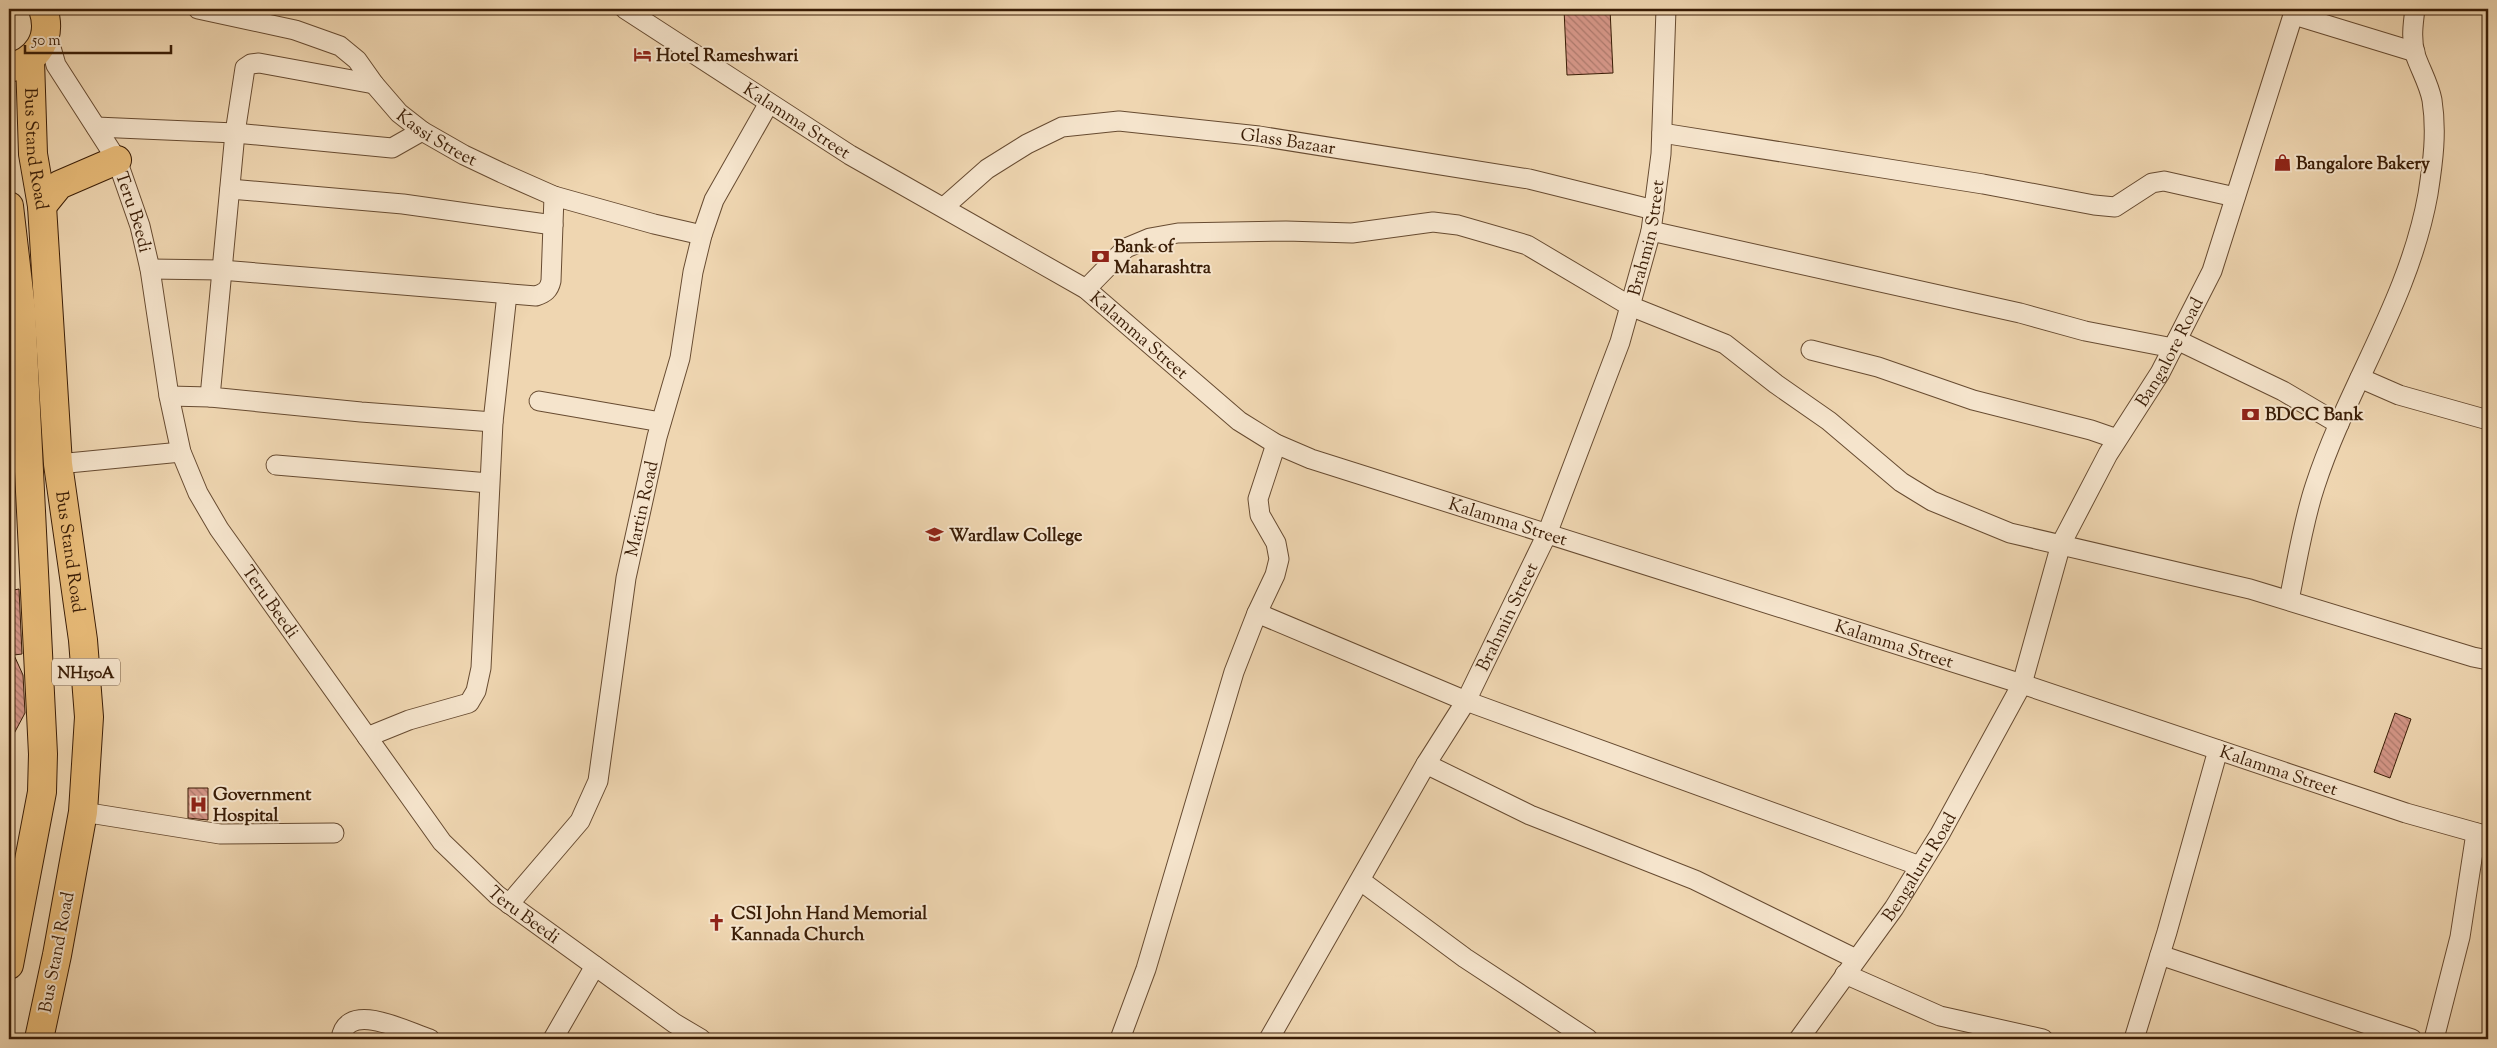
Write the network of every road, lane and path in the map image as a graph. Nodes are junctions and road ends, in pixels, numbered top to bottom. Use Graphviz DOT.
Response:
graph roads {
  1 [pos="198,9"];
  2 [pos="625,9"];
  3 [pos="1666,9"];
  4 [pos="2415,9"];
  5 [pos="2295,12"];
  6 [pos="45,21"];
  7 [pos="2415,52"];
  8 [pos="19,64"];
  9 [pos="374,84"];
  10 [pos="769,102"];
  11 [pos="96,127"];
  12 [pos="422,131"];
  13 [pos="1662,132"];
  14 [pos="234,133"];
  15 [pos="117,160"];
  16 [pos="230,189"];
  17 [pos="554,196"];
  18 [pos="2235,197"];
  19 [pos="9,206"];
  20 [pos="42,206"];
  21 [pos="944,207"];
  22 [pos="1654,210"];
  23 [pos="553,225"];
  24 [pos="1651,231"];
  25 [pos="702,235"];
  26 [pos="150,269"];
  27 [pos="221,270"];
  28 [pos="1086,289"];
  29 [pos="507,294"];
  30 [pos="1630,306"];
  31 [pos="2175,344"];
  32 [pos="1812,350"];
  33 [pos="2360,378"];
  34 [pos="169,396"];
  35 [pos="210,397"];
  36 [pos="539,401"];
  37 [pos="2488,420"];
  38 [pos="493,422"];
  39 [pos="661,422"];
  40 [pos="2339,424"];
  41 [pos="2117,439"];
  42 [pos="1276,444"];
  43 [pos="181,452"];
  44 [pos="58,464"];
  45 [pos="276,465"];
  46 [pos="489,483"];
  47 [pos="1547,534"];
  48 [pos="2062,544"];
  49 [pos="2289,600"];
  50 [pos="1257,613"];
  51 [pos="2488,660"];
  52 [pos="2022,684"];
  53 [pos="1466,701"];
  54 [pos="367,737"];
  55 [pos="2218,750"];
  56 [pos="1426,764"];
  57 [pos="83,812"];
  58 [pos="334,834"];
  59 [pos="2482,835"];
  60 [pos="1920,866"];
  61 [pos="1361,880"];
  62 [pos="509,904"];
  63 [pos="2160,955"];
  64 [pos="9,965"];
  65 [pos="594,966"];
  66 [pos="1851,966"];
  67 [pos="671,1031"];
  68 [pos="39,1039"];
  69 [pos="341,1039"];
  70 [pos="430,1039"];
  71 [pos="553,1039"];
  72 [pos="700,1039"];
  73 [pos="1120,1039"];
  74 [pos="1269,1039"];
  75 [pos="1588,1039"];
  76 [pos="1799,1039"];
  77 [pos="2043,1039"];
  78 [pos="2134,1039"];
  79 [pos="2412,1039"];
  80 [pos="2434,1039"];
  1 -- 9 [label="street, Kassi Street"];
  2 -- 10 [label="street, Kalamma Street"];
  3 -- 13 [label="street, Brahmin Street"];
  4 -- 7 [label="street"];
  5 -- 7 [label="street"];
  5 -- 18 [label="street, Bangalore Road"];
  6 -- 8 [label="highway"];
  6 -- 11 [label="street, Teru Beedi"];
  7 -- 33 [label="street"];
  8 -- 20 [label="highway, Bus Stand Road / NH150A"];
  9 -- 12 [label="street, Kassi Street"];
  9 -- 14 [label="street"];
  10 -- 21 [label="street, Kalamma Street"];
  10 -- 25 [label="street, Martin Road"];
  11 -- 14 [label="street"];
  11 -- 15 [label="street, Teru Beedi"];
  12 -- 14 [label="street"];
  12 -- 17 [label="street, Kassi Street"];
  13 -- 18 [label="street"];
  13 -- 22 [label="street, Brahmin Street"];
  14 -- 16 [label="street"];
  15 -- 20 [label="highway"];
  15 -- 26 [label="street, Teru Beedi"];
  16 -- 23 [label="street"];
  16 -- 27 [label="street"];
  17 -- 23 [label="street"];
  17 -- 25 [label="street, Kassi Street"];
  18 -- 31 [label="street, Bangalore Road"];
  19 -- 64 [label="highway, Bus Stand Road / NH150A"];
  20 -- 44 [label="highway, Bus Stand Road / NH150A"];
  21 -- 22 [label="street, Glass Bazaar"];
  21 -- 28 [label="street, Kalamma Street"];
  22 -- 24 [label="street, Brahmin Street"];
  23 -- 29 [label="street"];
  24 -- 30 [label="street, Brahmin Street"];
  24 -- 31 [label="street"];
  25 -- 39 [label="street, Martin Road"];
  26 -- 27 [label="street"];
  26 -- 34 [label="street, Teru Beedi"];
  27 -- 29 [label="street"];
  27 -- 35 [label="street"];
  28 -- 30 [label="street"];
  28 -- 42 [label="street, Kalamma Street"];
  29 -- 38 [label="street"];
  30 -- 47 [label="street, Brahmin Street"];
  30 -- 48 [label="street"];
  31 -- 40 [label="street"];
  31 -- 41 [label="street, Bangalore Road"];
  32 -- 41 [label="street"];
  33 -- 37 [label="street"];
  33 -- 40 [label="street"];
  34 -- 35 [label="street"];
  34 -- 43 [label="street, Teru Beedi"];
  35 -- 38 [label="street"];
  36 -- 39 [label="street"];
  38 -- 46 [label="street"];
  39 -- 62 [label="street, Martin Road"];
  40 -- 49 [label="street"];
  41 -- 48 [label="street, Bangalore Road"];
  42 -- 47 [label="street, Kalamma Street"];
  42 -- 50 [label="street"];
  43 -- 44 [label="street"];
  43 -- 54 [label="street, Teru Beedi"];
  44 -- 57 [label="highway, Bus Stand Road / NH150A"];
  45 -- 46 [label="street"];
  46 -- 54 [label="street"];
  47 -- 52 [label="street, Kalamma Street"];
  47 -- 53 [label="street, Brahmin Street"];
  48 -- 49 [label="street"];
  48 -- 52 [label="street, Bangalore Road"];
  49 -- 51 [label="street"];
  50 -- 53 [label="street"];
  50 -- 73 [label="street"];
  52 -- 55 [label="street, Kalamma Street"];
  52 -- 60 [label="street, Bengaluru Road"];
  53 -- 56 [label="street, Brahmin Street"];
  53 -- 60 [label="street"];
  54 -- 62 [label="street, Teru Beedi"];
  55 -- 59 [label="street, Kalamma Street"];
  55 -- 63 [label="street"];
  56 -- 61 [label="street, Brahmin Street"];
  56 -- 66 [label="street"];
  57 -- 58 [label="street"];
  57 -- 68 [label="highway, Bus Stand Road / NH150A"];
  59 -- 80 [label="street"];
  60 -- 66 [label="street, Bengaluru Road"];
  61 -- 74 [label="street, Brahmin Street"];
  61 -- 75 [label="street"];
  62 -- 65 [label="street, Teru Beedi"];
  63 -- 78 [label="street"];
  63 -- 79 [label="street"];
  65 -- 67 [label="street, Teru Beedi"];
  65 -- 71 [label="street"];
  66 -- 76 [label="street, Bengaluru Road"];
  66 -- 77 [label="street"];
  67 -- 72 [label="street, Teru Beedi"];
  69 -- 70 [label="street"];
}
